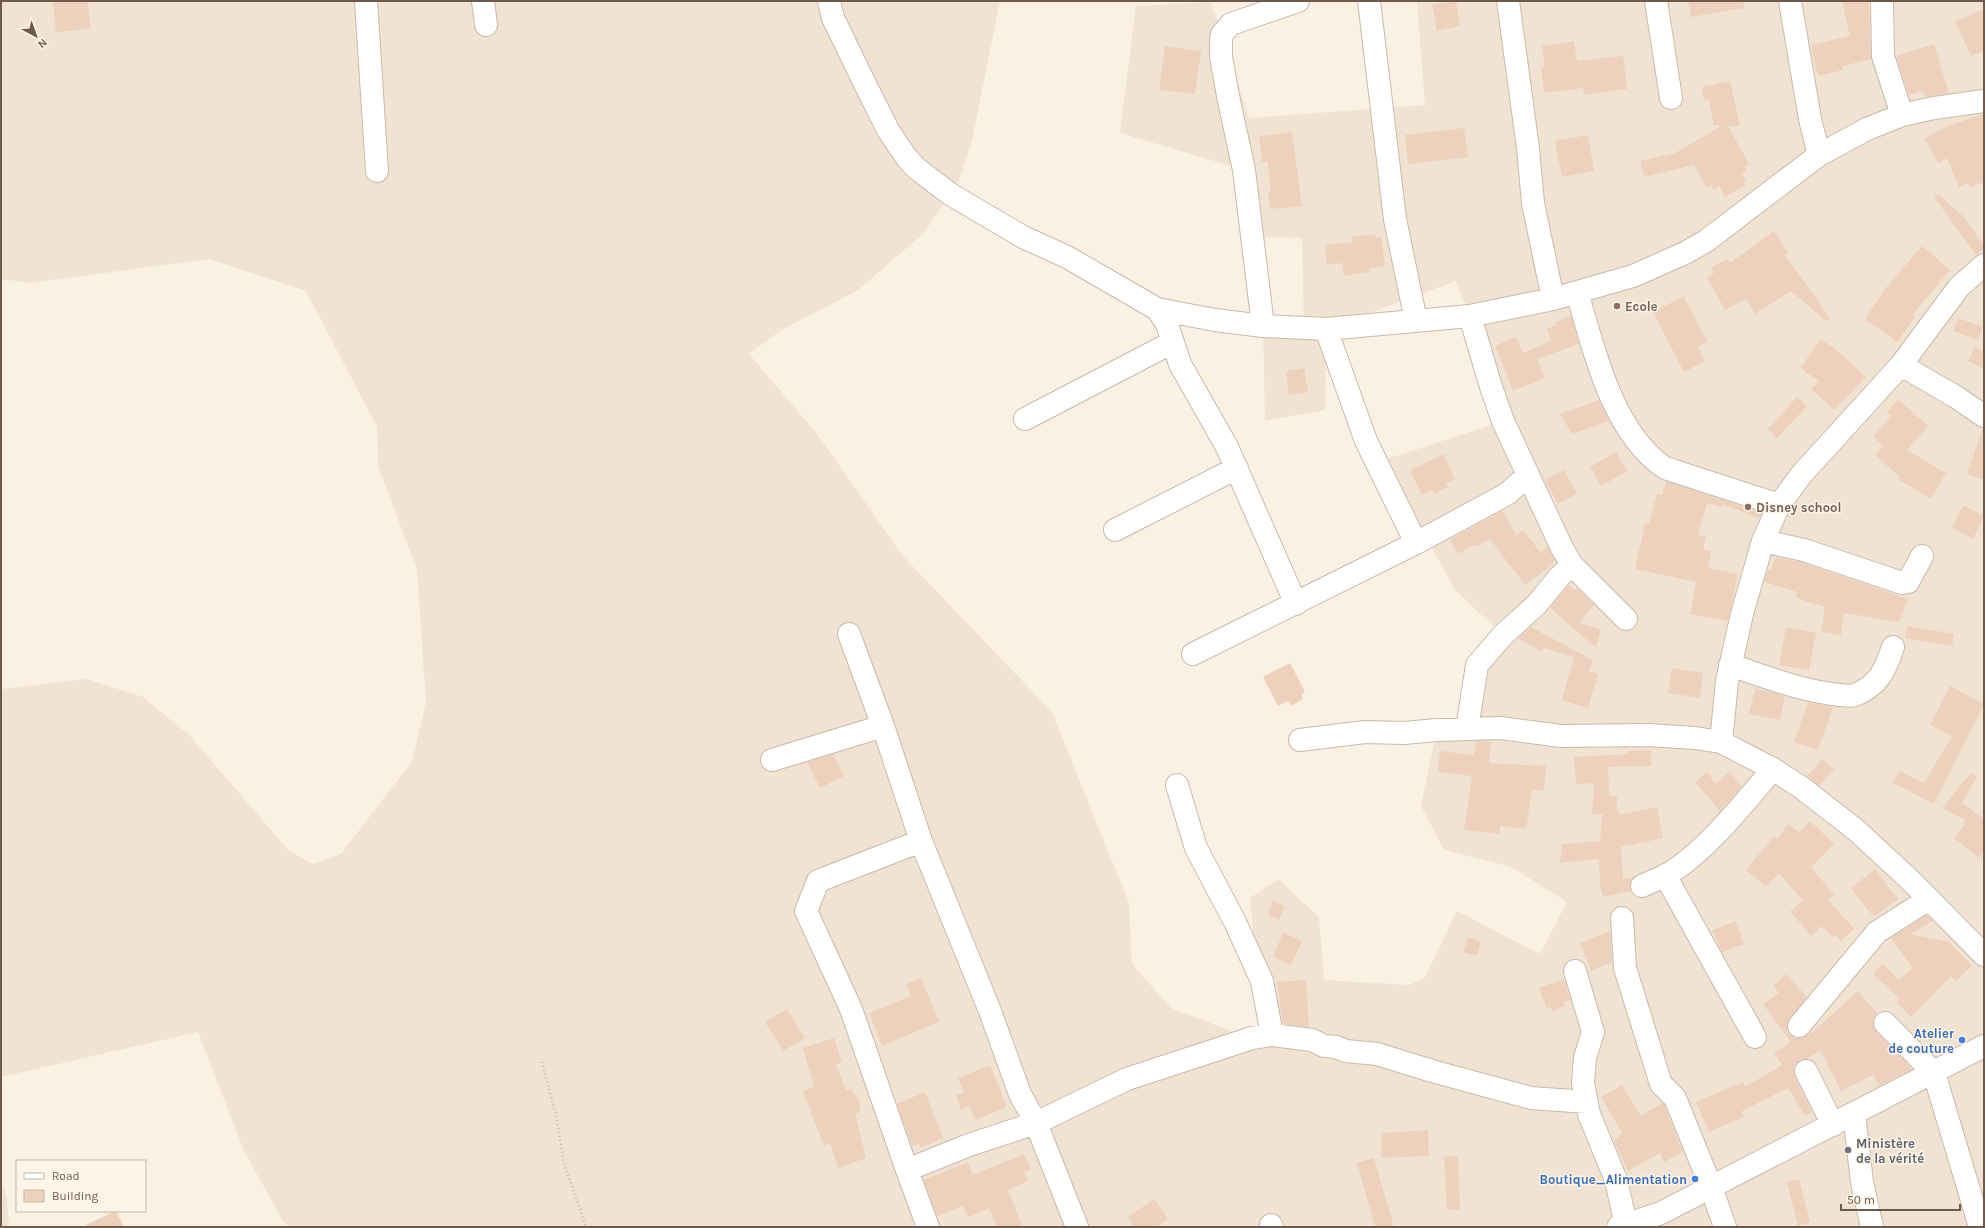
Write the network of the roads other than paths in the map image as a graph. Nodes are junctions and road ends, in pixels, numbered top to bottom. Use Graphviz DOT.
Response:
graph roads {
  1 [pos="366,1"];
  2 [pos="483,1"];
  3 [pos="829,1"];
  4 [pos="1298,1"];
  5 [pos="1369,1"];
  6 [pos="1508,1"];
  7 [pos="1656,1"];
  8 [pos="1790,1"];
  9 [pos="1882,1"];
  10 [pos="1273,5"];
  11 [pos="486,25"];
  12 [pos="1671,98"];
  13 [pos="1984,101"];
  14 [pos="1902,115"];
  15 [pos="1819,155"];
  16 [pos="377,171"];
  17 [pos="1984,265"];
  18 [pos="1577,292"];
  19 [pos="1553,299"];
  20 [pos="1157,309"];
  21 [pos="1470,316"];
  22 [pos="1416,321"];
  23 [pos="1263,326"];
  24 [pos="1326,330"];
  25 [pos="1173,342"];
  26 [pos="1901,365"];
  27 [pos="1984,416"];
  28 [pos="1025,420"];
  29 [pos="1237,468"];
  30 [pos="1527,476"];
  31 [pos="1779,505"];
  32 [pos="1115,530"];
  33 [pos="1763,541"];
  34 [pos="1416,543"];
  35 [pos="1922,556"];
  36 [pos="1572,565"];
  37 [pos="1296,604"];
  38 [pos="1626,619"];
  39 [pos="849,634"];
  40 [pos="1893,647"];
  41 [pos="1193,654"];
  42 [pos="1730,665"];
  43 [pos="883,726"];
  44 [pos="1467,729"];
  45 [pos="1300,740"];
  46 [pos="1721,742"];
  47 [pos="772,760"];
  48 [pos="1773,769"];
  49 [pos="1178,785"];
  50 [pos="921,841"];
  51 [pos="1666,875"];
  52 [pos="1642,886"];
  53 [pos="1929,899"];
  54 [pos="1622,918"];
  55 [pos="1984,955"];
  56 [pos="1575,971"];
  57 [pos="1885,1023"];
  58 [pos="1799,1026"];
  59 [pos="1272,1035"];
  60 [pos="1755,1037"];
  61 [pos="1984,1046"];
  62 [pos="1806,1071"];
  63 [pos="1934,1074"];
  64 [pos="1587,1102"];
  65 [pos="1854,1114"];
  66 [pos="1036,1123"];
  67 [pos="1833,1125"];
  68 [pos="908,1170"];
  69 [pos="1711,1187"];
  70 [pos="1622,1226"];
  71 [pos="928,1227"];
  72 [pos="1077,1227"];
  73 [pos="1725,1227"];
  74 [pos="1872,1227"];
  75 [pos="1980,1227"];
  1 -- 16 [label="street"];
  2 -- 11 [label="street"];
  3 -- 20 [label="street"];
  4 -- 10 [label="street"];
  5 -- 22 [label="street"];
  6 -- 19 [label="street"];
  7 -- 12 [label="street"];
  8 -- 15 [label="street"];
  9 -- 14 [label="street"];
  10 -- 23 [label="street"];
  13 -- 14 [label="street"];
  14 -- 15 [label="street"];
  15 -- 18 [label="street"];
  17 -- 26 [label="street"];
  18 -- 19 [label="street"];
  18 -- 31 [label="street"];
  19 -- 21 [label="street"];
  20 -- 23 [label="street"];
  20 -- 25 [label="street"];
  21 -- 22 [label="street"];
  21 -- 30 [label="street"];
  22 -- 24 [label="street"];
  23 -- 24 [label="street"];
  24 -- 34 [label="street"];
  25 -- 28 [label="street"];
  25 -- 29 [label="street"];
  26 -- 27 [label="street"];
  26 -- 31 [label="street"];
  29 -- 32 [label="street"];
  29 -- 37 [label="street"];
  30 -- 34 [label="street"];
  30 -- 36 [label="street"];
  31 -- 33 [label="street"];
  33 -- 35 [label="street"];
  33 -- 42 [label="street"];
  34 -- 37 [label="street"];
  36 -- 38 [label="street"];
  36 -- 44 [label="street"];
  37 -- 41 [label="street"];
  39 -- 43 [label="street"];
  40 -- 42 [label="street"];
  42 -- 46 [label="street"];
  43 -- 47 [label="street"];
  43 -- 50 [label="street"];
  44 -- 45 [label="street"];
  44 -- 46 [label="street"];
  46 -- 48 [label="street"];
  48 -- 51 [label="street"];
  48 -- 53 [label="street"];
  49 -- 59 [label="street"];
  50 -- 66 [label="street"];
  50 -- 68 [label="street"];
  51 -- 52 [label="street"];
  51 -- 60 [label="street"];
  53 -- 55 [label="street"];
  53 -- 58 [label="street"];
  54 -- 69 [label="street"];
  56 -- 64 [label="street"];
  57 -- 63 [label="street"];
  59 -- 64 [label="street"];
  59 -- 66 [label="street"];
  61 -- 63 [label="street"];
  62 -- 67 [label="street"];
  63 -- 65 [label="street"];
  63 -- 75 [label="street"];
  64 -- 70 [label="street"];
  65 -- 67 [label="street"];
  65 -- 74 [label="street"];
  66 -- 68 [label="street"];
  66 -- 72 [label="street"];
  67 -- 69 [label="street"];
  68 -- 71 [label="street"];
  69 -- 70 [label="street"];
  69 -- 73 [label="street"];
}
